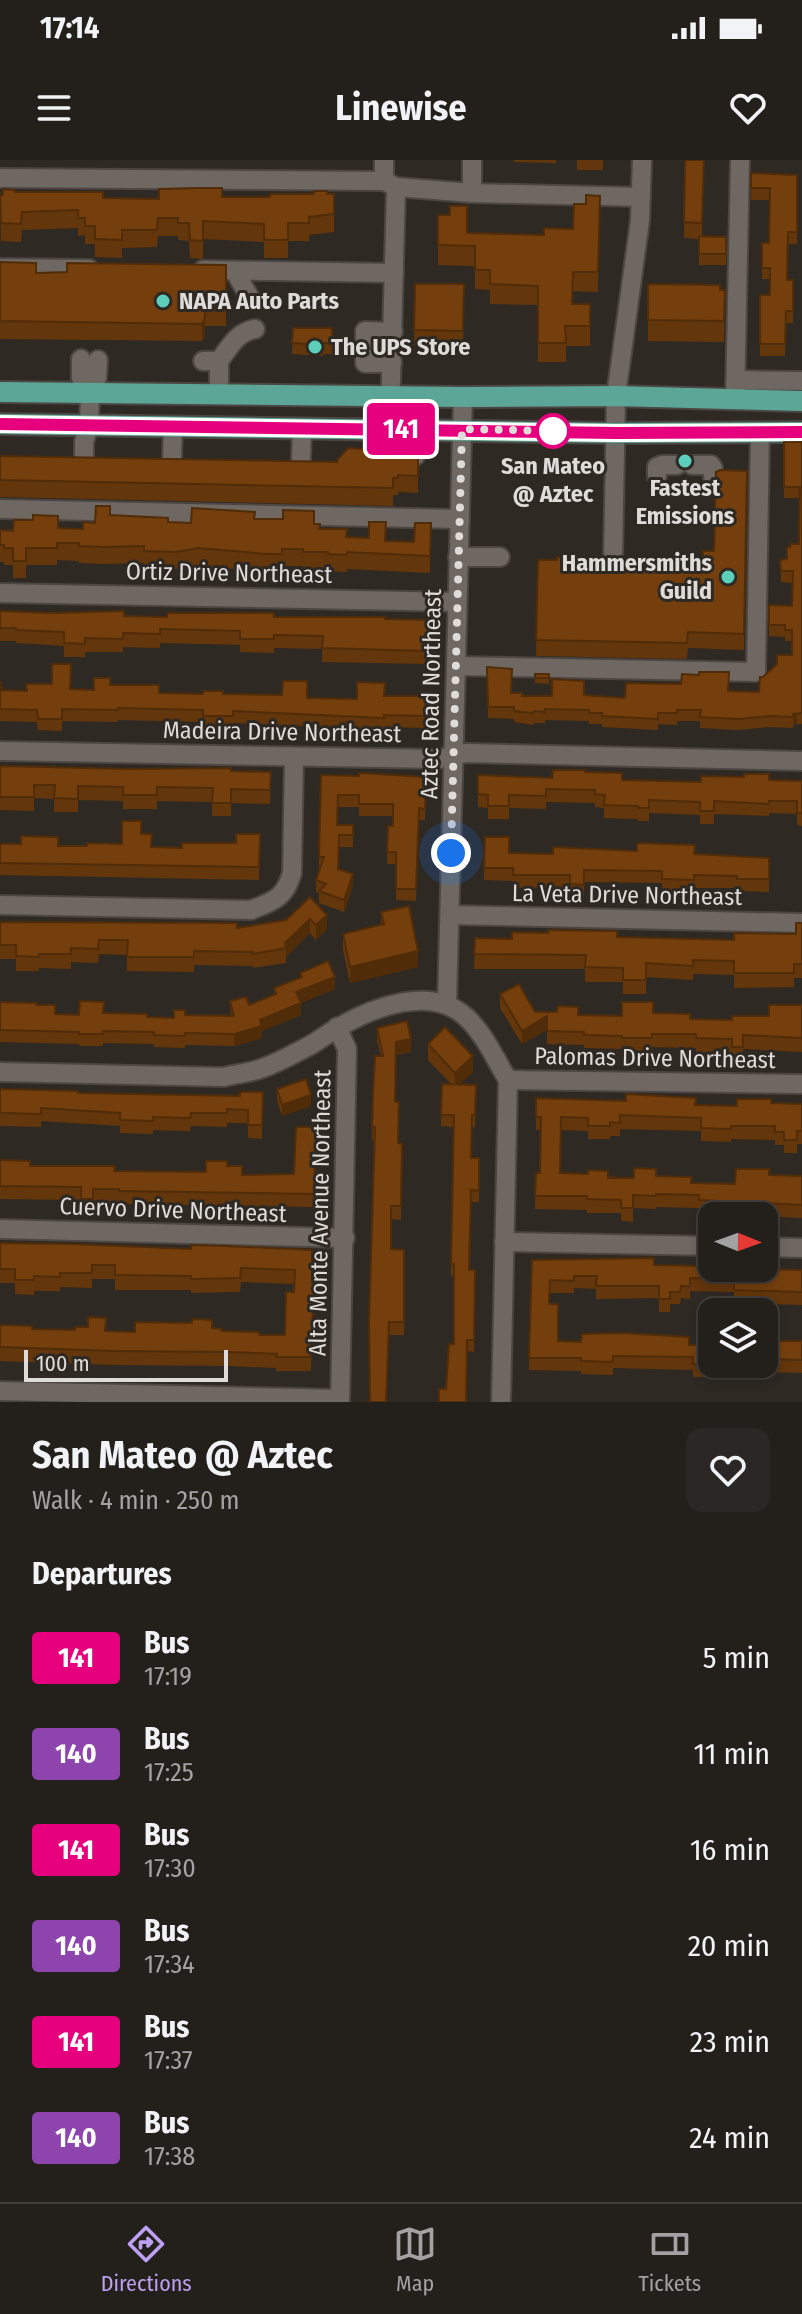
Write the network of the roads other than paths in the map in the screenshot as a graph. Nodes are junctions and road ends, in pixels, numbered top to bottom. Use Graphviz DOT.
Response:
graph roads {
  1 [pos="384,160"];
  2 [pos="472,160"];
  3 [pos="642,160"];
  4 [pos="740,160"];
  5 [pos="0,178"];
  6 [pos="390,184"];
  7 [pos="472,193"];
  8 [pos="641,197"];
  9 [pos="0,268"];
  10 [pos="112,269"];
  11 [pos="192,270"];
  12 [pos="239,271"];
  13 [pos="394,273"];
  14 [pos="249,296"];
  15 [pos="255,329"];
  16 [pos="393,332"];
  17 [pos="89,359"];
  18 [pos="392,363"];
  19 [pos="802,381"];
  20 [pos="735,390"];
  21 [pos="0,392"];
  22 [pos="90,393"];
  23 [pos="219,395"];
  24 [pos="616,396"];
  25 [pos="391,397"];
  26 [pos="463,397"];
  27 [pos="802,401"];
  28 [pos="0,424"];
  29 [pos="89,425"];
  30 [pos="173,426"];
  31 [pos="302,428"];
  32 [pos="390,429"];
  33 [pos="416,429"];
  34 [pos="462,429"];
  35 [pos="760,432"];
  36 [pos="802,432"];
  37 [pos="616,433"];
  38 [pos="389,455"];
  39 [pos="415,456"];
  40 [pos="84,458"];
  41 [pos="172,458"];
  42 [pos="301,460"];
  43 [pos="657,476"];
  44 [pos="713,477"];
  45 [pos="0,509"];
  46 [pos="460,519"];
  47 [pos="458,557"];
  48 [pos="500,557"];
  49 [pos="613,558"];
  50 [pos="0,593"];
  51 [pos="457,602"];
  52 [pos="456,666"];
  53 [pos="0,751"];
  54 [pos="454,756"];
  55 [pos="294,757"];
  56 [pos="802,761"];
  57 [pos="0,905"];
  58 [pos="450,915"];
  59 [pos="802,923"];
  60 [pos="447,1004"];
  61 [pos="337,1027"];
  62 [pos="0,1072"];
  63 [pos="508,1080"];
  64 [pos="802,1084"];
  65 [pos="0,1229"];
  66 [pos="345,1238"];
  67 [pos="504,1242"];
  68 [pos="698,1246"];
  69 [pos="778,1247"];
  70 [pos="802,1248"];
  71 [pos="0,1391"];
  72 [pos="340,1400"];
  73 [pos="501,1402"];
  74 [pos="510,1402"];
  1 -- 6 [label="street"];
  2 -- 7 [label="street"];
  3 -- 8 [label="street"];
  4 -- 20 [label="street"];
  5 -- 6 [label="street"];
  6 -- 7 [label="street"];
  6 -- 13 [label="street"];
  7 -- 8 [label="street"];
  8 -- 24 [label="street"];
  9 -- 10 [label="street"];
  11 -- 12 [label="street"];
  12 -- 13 [label="street"];
  12 -- 14 [label="street"];
  13 -- 16 [label="street"];
  15 -- 23 [label="street"];
  16 -- 18 [label="street"];
  16 -- 18 [label="street"];
  17 -- 22 [label="street"];
  18 -- 25 [label="street"];
  19 -- 20 [label="street"];
  20 -- 24 [label="main road"];
  20 -- 27 [label="main road"];
  21 -- 22 [label="main road"];
  22 -- 23 [label="main road"];
  22 -- 29 [label="street"];
  23 -- 25 [label="main road"];
  24 -- 26 [label="main road"];
  24 -- 37 [label="street"];
  25 -- 26 [label="main road"];
  25 -- 32 [label="street"];
  26 -- 34 [label="street, Aztec Road Northeast"];
  28 -- 29 [label="main road"];
  29 -- 30 [label="main road"];
  29 -- 40 [label="street"];
  30 -- 31 [label="main road"];
  30 -- 41 [label="street"];
  31 -- 32 [label="main road"];
  31 -- 42 [label="street"];
  32 -- 33 [label="main road"];
  32 -- 38 [label="street"];
  33 -- 34 [label="main road"];
  33 -- 39 [label="street"];
  34 -- 37 [label="main road"];
  34 -- 46 [label="street, Aztec Road Northeast"];
  35 -- 36 [label="main road"];
  35 -- 37 [label="main road"];
  35 -- 52 [label="street"];
  37 -- 49 [label="street"];
  43 -- 44 [label="street"];
  45 -- 46 [label="street"];
  46 -- 47 [label="street, Aztec Road Northeast"];
  47 -- 48 [label="street"];
  47 -- 51 [label="street, Aztec Road Northeast"];
  50 -- 51 [label="street, Ortiz Drive Northeast"];
  51 -- 52 [label="street, Aztec Road Northeast"];
  52 -- 54 [label="street, Aztec Road Northeast"];
  53 -- 55 [label="street, Madeira Drive Northeast"];
  54 -- 55 [label="street, Madeira Drive Northeast"];
  54 -- 56 [label="street, Madeira Drive Northeast"];
  54 -- 58 [label="street, Aztec Road Northeast"];
  55 -- 57 [label="street"];
  58 -- 59 [label="street, La Veta Drive Northeast"];
  58 -- 60 [label="street, Aztec Road Northeast"];
  60 -- 61 [label="street"];
  60 -- 63 [label="street"];
  61 -- 62 [label="street"];
  61 -- 66 [label="street, Alta Monte Avenue Northeast"];
  63 -- 64 [label="street, Palomas Drive Northeast"];
  63 -- 67 [label="street"];
  65 -- 66 [label="street, Cuervo Drive Northeast"];
  66 -- 72 [label="street, Alta Monte Avenue Northeast"];
  67 -- 68 [label="street"];
  67 -- 73 [label="street"];
  69 -- 70 [label="street"];
  71 -- 72 [label="street"];
  73 -- 74 [label="street"];
}
